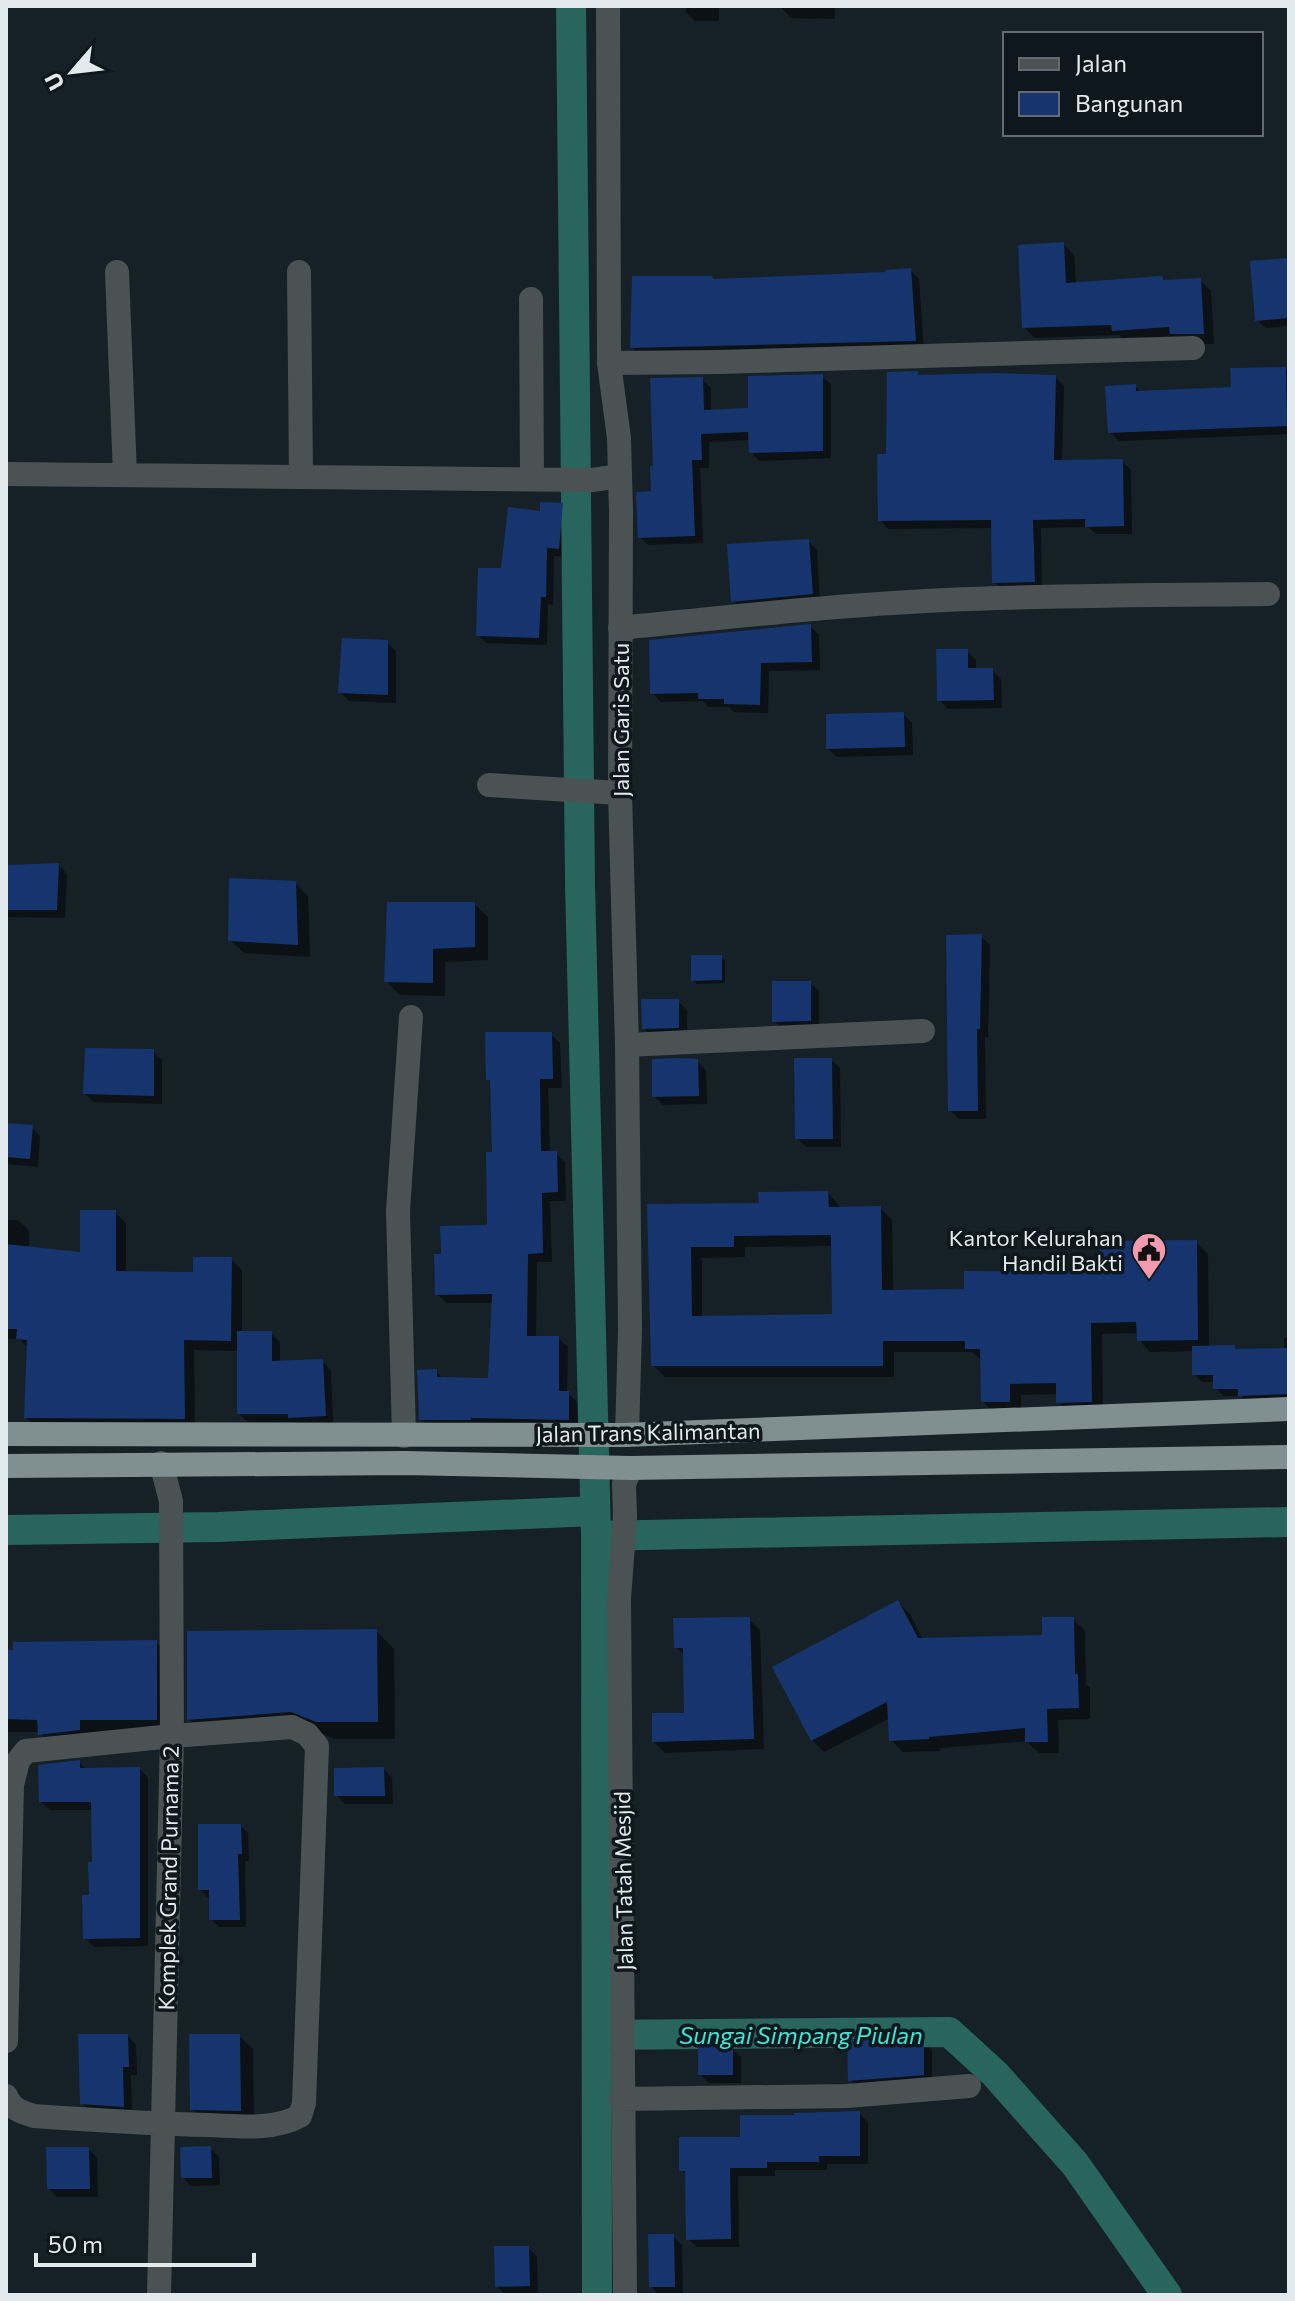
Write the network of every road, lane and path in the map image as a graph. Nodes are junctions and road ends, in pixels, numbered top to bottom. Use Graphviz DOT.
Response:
graph roads {
  1 [pos="608,6"];
  2 [pos="117,272"];
  3 [pos="299,272"];
  4 [pos="531,299"];
  5 [pos="1193,348"];
  6 [pos="609,363"];
  7 [pos="6,474"];
  8 [pos="125,475"];
  9 [pos="301,476"];
  10 [pos="620,476"];
  11 [pos="532,478"];
  12 [pos="1268,594"];
  13 [pos="620,628"];
  14 [pos="489,785"];
  15 [pos="608,792"];
  16 [pos="411,1017"];
  17 [pos="923,1031"];
  18 [pos="627,1045"];
  19 [pos="1289,1409"];
  20 [pos="6,1434"];
  21 [pos="625,1435"];
  22 [pos="404,1436"];
  23 [pos="1289,1457"];
  24 [pos="161,1463"];
  25 [pos="6,1466"];
  26 [pos="630,1468"];
  27 [pos="172,1736"];
  28 [pos="6,2041"];
  29 [pos="969,2086"];
  30 [pos="6,2096"];
  31 [pos="621,2099"];
  32 [pos="162,2125"];
  33 [pos="159,2295"];
  34 [pos="625,2295"];
  1 -- 6 [label="street, Jalan Garis Satu"];
  2 -- 8 [label="street"];
  3 -- 9 [label="street"];
  4 -- 11 [label="street"];
  5 -- 6 [label="street"];
  6 -- 10 [label="street, Jalan Garis Satu"];
  7 -- 8 [label="street"];
  8 -- 9 [label="street"];
  9 -- 11 [label="street"];
  10 -- 11 [label="street"];
  10 -- 13 [label="street, Jalan Garis Satu"];
  12 -- 13 [label="street"];
  13 -- 15 [label="street, Jalan Garis Satu"];
  14 -- 15 [label="street"];
  15 -- 18 [label="street, Jalan Garis Satu"];
  16 -- 22 [label="street"];
  17 -- 18 [label="street"];
  18 -- 21 [label="street, Jalan Garis Satu"];
  19 -- 21 [label="highway, Jalan Trans Kalimantan"];
  20 -- 22 [label="highway, Jalan Trans Kalimantan"];
  21 -- 22 [label="highway, Jalan Trans Kalimantan"];
  23 -- 26 [label="highway, Jalan Trans Kalimantan"];
  24 -- 25 [label="highway, Jalan Trans Kalimantan"];
  24 -- 26 [label="highway, Jalan Trans Kalimantan"];
  24 -- 27 [label="street, Komplek Grand Purnama 2"];
  26 -- 31 [label="street, Jalan Tatah Mesjid"];
  27 -- 28 [label="street"];
  27 -- 32 [label="street, Komplek Grand Purnama 2"];
  27 -- 32 [label="street"];
  29 -- 31 [label="street"];
  30 -- 32 [label="street"];
  31 -- 34 [label="street, Jalan Tatah Mesjid"];
  32 -- 33 [label="street, Komplek Grand Purnama 2"];
}
